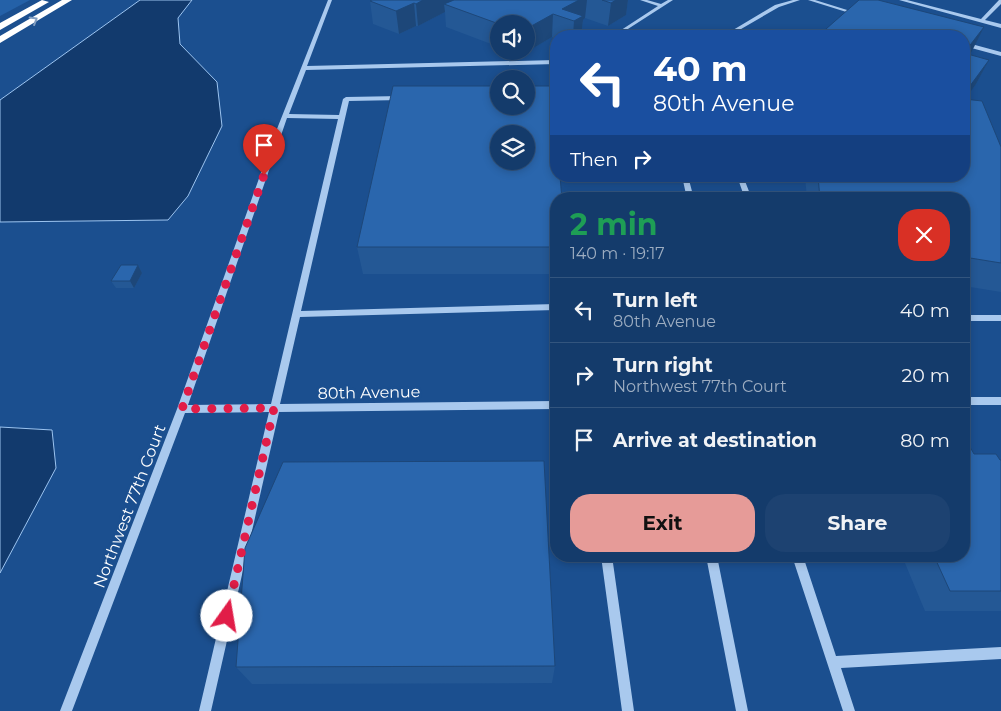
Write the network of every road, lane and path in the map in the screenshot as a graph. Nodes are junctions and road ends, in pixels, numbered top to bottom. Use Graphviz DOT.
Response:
graph roads {
  1 [pos="48,0"];
  2 [pos="68,0"];
  3 [pos="330,0"];
  4 [pos="642,0"];
  5 [pos="671,0"];
  6 [pos="798,0"];
  7 [pos="810,0"];
  8 [pos="901,0"];
  9 [pos="1001,1"];
  10 [pos="662,6"];
  11 [pos="865,16"];
  12 [pos="982,21"];
  13 [pos="1001,26"];
  14 [pos="0,27"];
  15 [pos="624,30"];
  16 [pos="736,30"];
  17 [pos="0,40"];
  18 [pos="970,46"];
  19 [pos="1001,54"];
  20 [pos="550,62"];
  21 [pos="304,68"];
  22 [pos="535,96"];
  23 [pos="550,96"];
  24 [pos="413,98"];
  25 [pos="285,116"];
  26 [pos="342,117"];
  27 [pos="550,307"];
  28 [pos="296,314"];
  29 [pos="970,318"];
  30 [pos="1001,318"];
  31 [pos="970,400"];
  32 [pos="1001,401"];
  33 [pos="550,405"];
  34 [pos="274,408"];
  35 [pos="182,409"];
  36 [pos="607,562"];
  37 [pos="712,562"];
  38 [pos="799,562"];
  39 [pos="1001,653"];
  40 [pos="832,662"];
  41 [pos="66,711"];
  42 [pos="205,711"];
  43 [pos="628,711"];
  44 [pos="742,711"];
  45 [pos="849,711"];
  1 -- 14 [label="highway"];
  17 -- 2 [label="highway, one-way"];
  3 -- 21 [label="street, Northwest 77th Court"];
  4 -- 10 [label="street"];
  5 -- 10 [label="street"];
  6 -- 16 [label="street"];
  7 -- 11 [label="street"];
  8 -- 12 [label="street"];
  9 -- 12 [label="street"];
  10 -- 15 [label="street"];
  12 -- 13 [label="street"];
  18 -- 19 [label="street"];
  20 -- 21 [label="street"];
  21 -- 25 [label="street, Northwest 77th Court"];
  22 -- 23 [label="street"];
  24 -- 26 [label="lane"];
  25 -- 26 [label="street"];
  25 -- 35 [label="street, Northwest 77th Court"];
  26 -- 28 [label="lane"];
  27 -- 28 [label="street"];
  28 -- 34 [label="lane"];
  29 -- 30 [label="street"];
  31 -- 32 [label="street"];
  33 -- 34 [label="street, 80th Avenue"];
  34 -- 35 [label="street, 80th Avenue"];
  34 -- 42 [label="lane"];
  35 -- 41 [label="street, Northwest 77th Court"];
  36 -- 43 [label="street"];
  37 -- 44 [label="street"];
  38 -- 40 [label="street"];
  39 -- 40 [label="lane"];
  40 -- 45 [label="street"];
}
